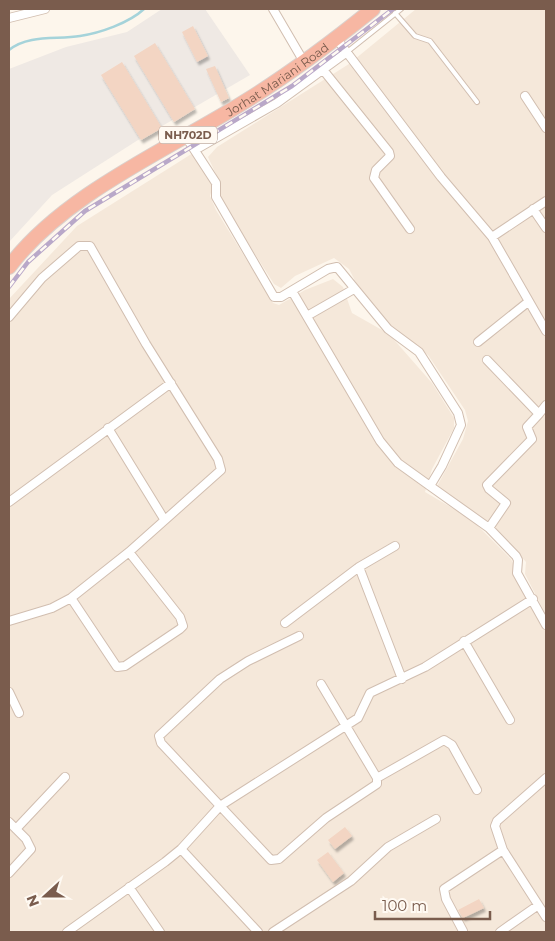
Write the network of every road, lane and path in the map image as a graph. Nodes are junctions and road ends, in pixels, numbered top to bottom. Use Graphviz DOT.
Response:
graph roads {
  1 [pos="44,9"];
  2 [pos="273,9"];
  3 [pos="373,9"];
  4 [pos="401,9"];
  5 [pos="395,13"];
  6 [pos="9,18"];
  7 [pos="336,38"];
  8 [pos="347,52"];
  9 [pos="304,62"];
  10 [pos="324,71"];
  11 [pos="524,96"];
  12 [pos="477,102"];
  13 [pos="546,128"];
  14 [pos="186,137"];
  15 [pos="195,150"];
  16 [pos="546,201"];
  17 [pos="533,209"];
  18 [pos="546,228"];
  19 [pos="410,229"];
  20 [pos="492,237"];
  21 [pos="9,267"];
  22 [pos="354,288"];
  23 [pos="292,291"];
  24 [pos="528,302"];
  25 [pos="306,316"];
  26 [pos="9,317"];
  27 [pos="546,331"];
  28 [pos="478,342"];
  29 [pos="487,360"];
  30 [pos="171,383"];
  31 [pos="546,405"];
  32 [pos="539,414"];
  33 [pos="108,428"];
  34 [pos="430,486"];
  35 [pos="9,502"];
  36 [pos="164,519"];
  37 [pos="489,528"];
  38 [pos="395,546"];
  39 [pos="129,552"];
  40 [pos="359,567"];
  41 [pos="71,598"];
  42 [pos="533,599"];
  43 [pos="9,621"];
  44 [pos="285,623"];
  45 [pos="546,625"];
  46 [pos="299,636"];
  47 [pos="464,642"];
  48 [pos="402,679"];
  49 [pos="321,684"];
  50 [pos="9,692"];
  51 [pos="19,713"];
  52 [pos="510,720"];
  53 [pos="346,728"];
  54 [pos="65,777"];
  55 [pos="377,778"];
  56 [pos="546,778"];
  57 [pos="477,790"];
  58 [pos="220,806"];
  59 [pos="436,819"];
  60 [pos="9,822"];
  61 [pos="16,829"];
  62 [pos="181,849"];
  63 [pos="503,850"];
  64 [pos="9,873"];
  65 [pos="128,887"];
  66 [pos="537,906"];
  67 [pos="546,917"];
  68 [pos="463,931"];
  69 [pos="67,932"];
  70 [pos="160,932"];
  71 [pos="258,932"];
  72 [pos="273,932"];
  73 [pos="500,932"];
  1 -- 6 [label="street"];
  2 -- 9 [label="street"];
  3 -- 7 [label="highway, Jorhat Mariani Road / NH702D"];
  4 -- 5 [label="lane"];
  5 -- 8 [label="lane"];
  5 -- 12 [label="lane"];
  7 -- 8 [label="street"];
  7 -- 9 [label="highway, Jorhat Mariani Road / NH702D"];
  8 -- 10 [label="street"];
  8 -- 20 [label="street"];
  9 -- 14 [label="highway, Jorhat Mariani Road / NH702D"];
  10 -- 15 [label="street"];
  10 -- 19 [label="street"];
  11 -- 13 [label="street"];
  14 -- 15 [label="street"];
  14 -- 21 [label="highway, Jorhat Mariani Road / NH702D"];
  15 -- 23 [label="street"];
  16 -- 17 [label="street"];
  17 -- 18 [label="street"];
  17 -- 20 [label="street"];
  20 -- 24 [label="street"];
  22 -- 23 [label="street"];
  22 -- 25 [label="street"];
  22 -- 34 [label="street"];
  23 -- 25 [label="street"];
  24 -- 27 [label="street"];
  24 -- 28 [label="street"];
  25 -- 34 [label="street"];
  26 -- 30 [label="street"];
  29 -- 32 [label="street"];
  30 -- 33 [label="street"];
  30 -- 36 [label="street"];
  31 -- 32 [label="street"];
  32 -- 37 [label="street"];
  33 -- 35 [label="street"];
  33 -- 36 [label="street"];
  34 -- 37 [label="street"];
  36 -- 39 [label="street"];
  37 -- 42 [label="street"];
  38 -- 40 [label="street"];
  39 -- 41 [label="street"];
  39 -- 41 [label="street"];
  40 -- 44 [label="street"];
  40 -- 48 [label="street"];
  41 -- 43 [label="street"];
  42 -- 45 [label="street"];
  42 -- 47 [label="street"];
  46 -- 58 [label="street"];
  47 -- 48 [label="street"];
  47 -- 52 [label="street"];
  48 -- 53 [label="street"];
  49 -- 53 [label="street"];
  50 -- 51 [label="street"];
  53 -- 55 [label="street"];
  53 -- 58 [label="street"];
  54 -- 61 [label="street"];
  55 -- 57 [label="street"];
  55 -- 58 [label="street"];
  56 -- 63 [label="street"];
  58 -- 62 [label="street"];
  59 -- 72 [label="street"];
  60 -- 61 [label="street"];
  61 -- 64 [label="street"];
  62 -- 65 [label="street"];
  62 -- 71 [label="street"];
  63 -- 66 [label="street"];
  63 -- 68 [label="street"];
  65 -- 69 [label="street"];
  65 -- 70 [label="street"];
  66 -- 67 [label="street"];
  66 -- 73 [label="street"];
}
